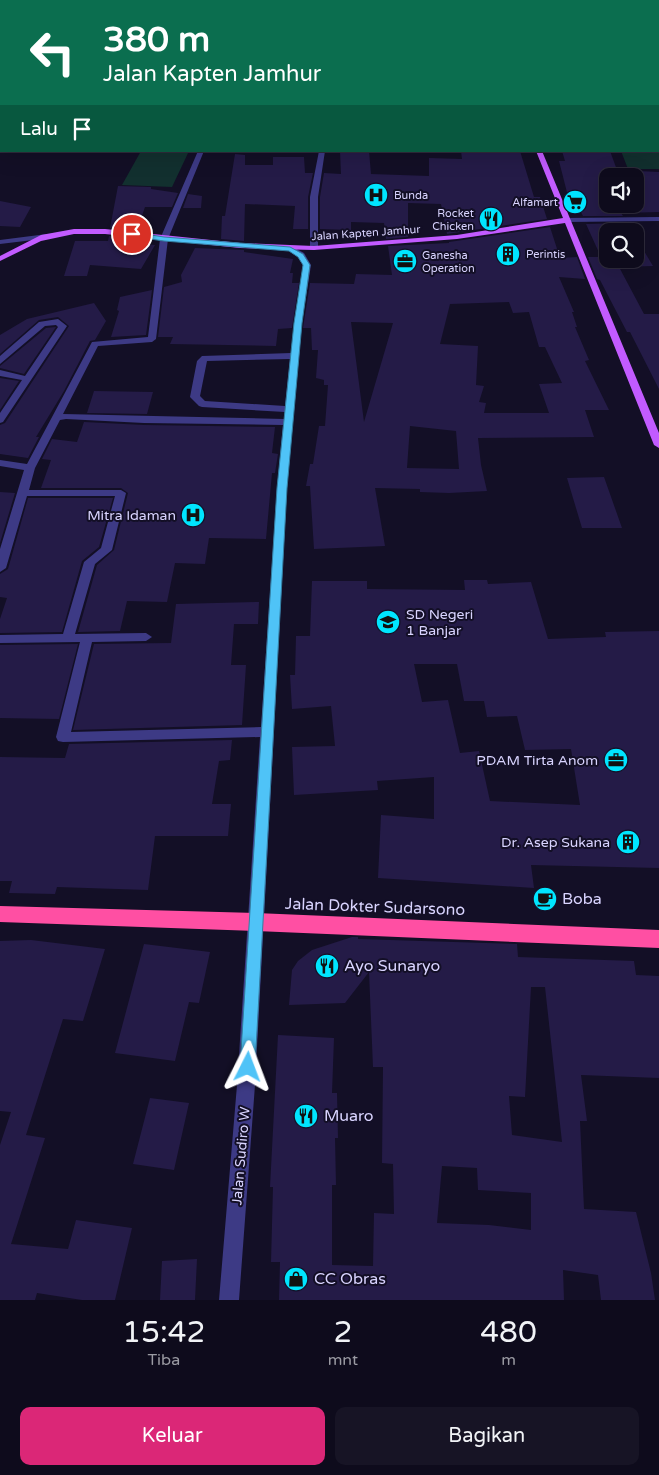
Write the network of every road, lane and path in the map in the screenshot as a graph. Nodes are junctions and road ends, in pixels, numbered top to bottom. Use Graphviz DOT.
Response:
graph roads {
  1 [pos="201,152"];
  2 [pos="321,152"];
  3 [pos="539,152"];
  4 [pos="567,220"];
  5 [pos="659,220"];
  6 [pos="47,236"];
  7 [pos="164,239"];
  8 [pos="0,242"];
  9 [pos="314,248"];
  10 [pos="327,248"];
  11 [pos="290,249"];
  12 [pos="0,259"];
  13 [pos="306,265"];
  14 [pos="295,356"];
  15 [pos="0,362"];
  16 [pos="0,373"];
  17 [pos="28,379"];
  18 [pos="288,416"];
  19 [pos="56,418"];
  20 [pos="0,420"];
  21 [pos="659,445"];
  22 [pos="0,463"];
  23 [pos="30,468"];
  24 [pos="23,494"];
  25 [pos="0,568"];
  26 [pos="146,637"];
  27 [pos="68,638"];
  28 [pos="87,638"];
  29 [pos="0,639"];
  30 [pos="267,732"];
  31 [pos="0,914"];
  32 [pos="256,922"];
  33 [pos="659,938"];
  34 [pos="228,1300"];
  1 -- 7 [label="street"];
  2 -- 9 [label="street"];
  3 -- 4 [label="main road"];
  4 -- 5 [label="street"];
  4 -- 10 [label="main road, Jalan Kapten Jamhur"];
  4 -- 21 [label="main road"];
  6 -- 7 [label="main road, Jalan Kapten Jamhur"];
  6 -- 8 [label="street, Jalan Kapten Jamhur"];
  6 -- 12 [label="main road, Jalan Kapten Jamhur"];
  7 -- 11 [label="main road, Jalan Kapten Jamhur"];
  7 -- 19 [label="street"];
  9 -- 10 [label="main road, Jalan Kapten Jamhur"];
  9 -- 11 [label="main road, Jalan Kapten Jamhur"];
  10 -- 13 [label="street"];
  11 -- 13 [label="street"];
  13 -- 14 [label="street, Jalan Sudiro W"];
  14 -- 18 [label="street, Jalan Sudiro W"];
  14 -- 18 [label="street"];
  15 -- 17 [label="street"];
  16 -- 17 [label="street"];
  17 -- 20 [label="street"];
  18 -- 19 [label="street"];
  18 -- 30 [label="street, Jalan Sudiro W"];
  19 -- 23 [label="street"];
  22 -- 23 [label="street"];
  23 -- 24 [label="street"];
  24 -- 25 [label="street"];
  24 -- 27 [label="street"];
  26 -- 28 [label="street"];
  27 -- 28 [label="street"];
  27 -- 29 [label="street"];
  28 -- 30 [label="street"];
  30 -- 32 [label="street, Jalan Sudiro W"];
  31 -- 32 [label="highway, Jalan Dokter Sudarsono"];
  32 -- 33 [label="highway, Jalan Dokter Sudarsono"];
  32 -- 34 [label="street, Jalan Sudiro W"];
}
